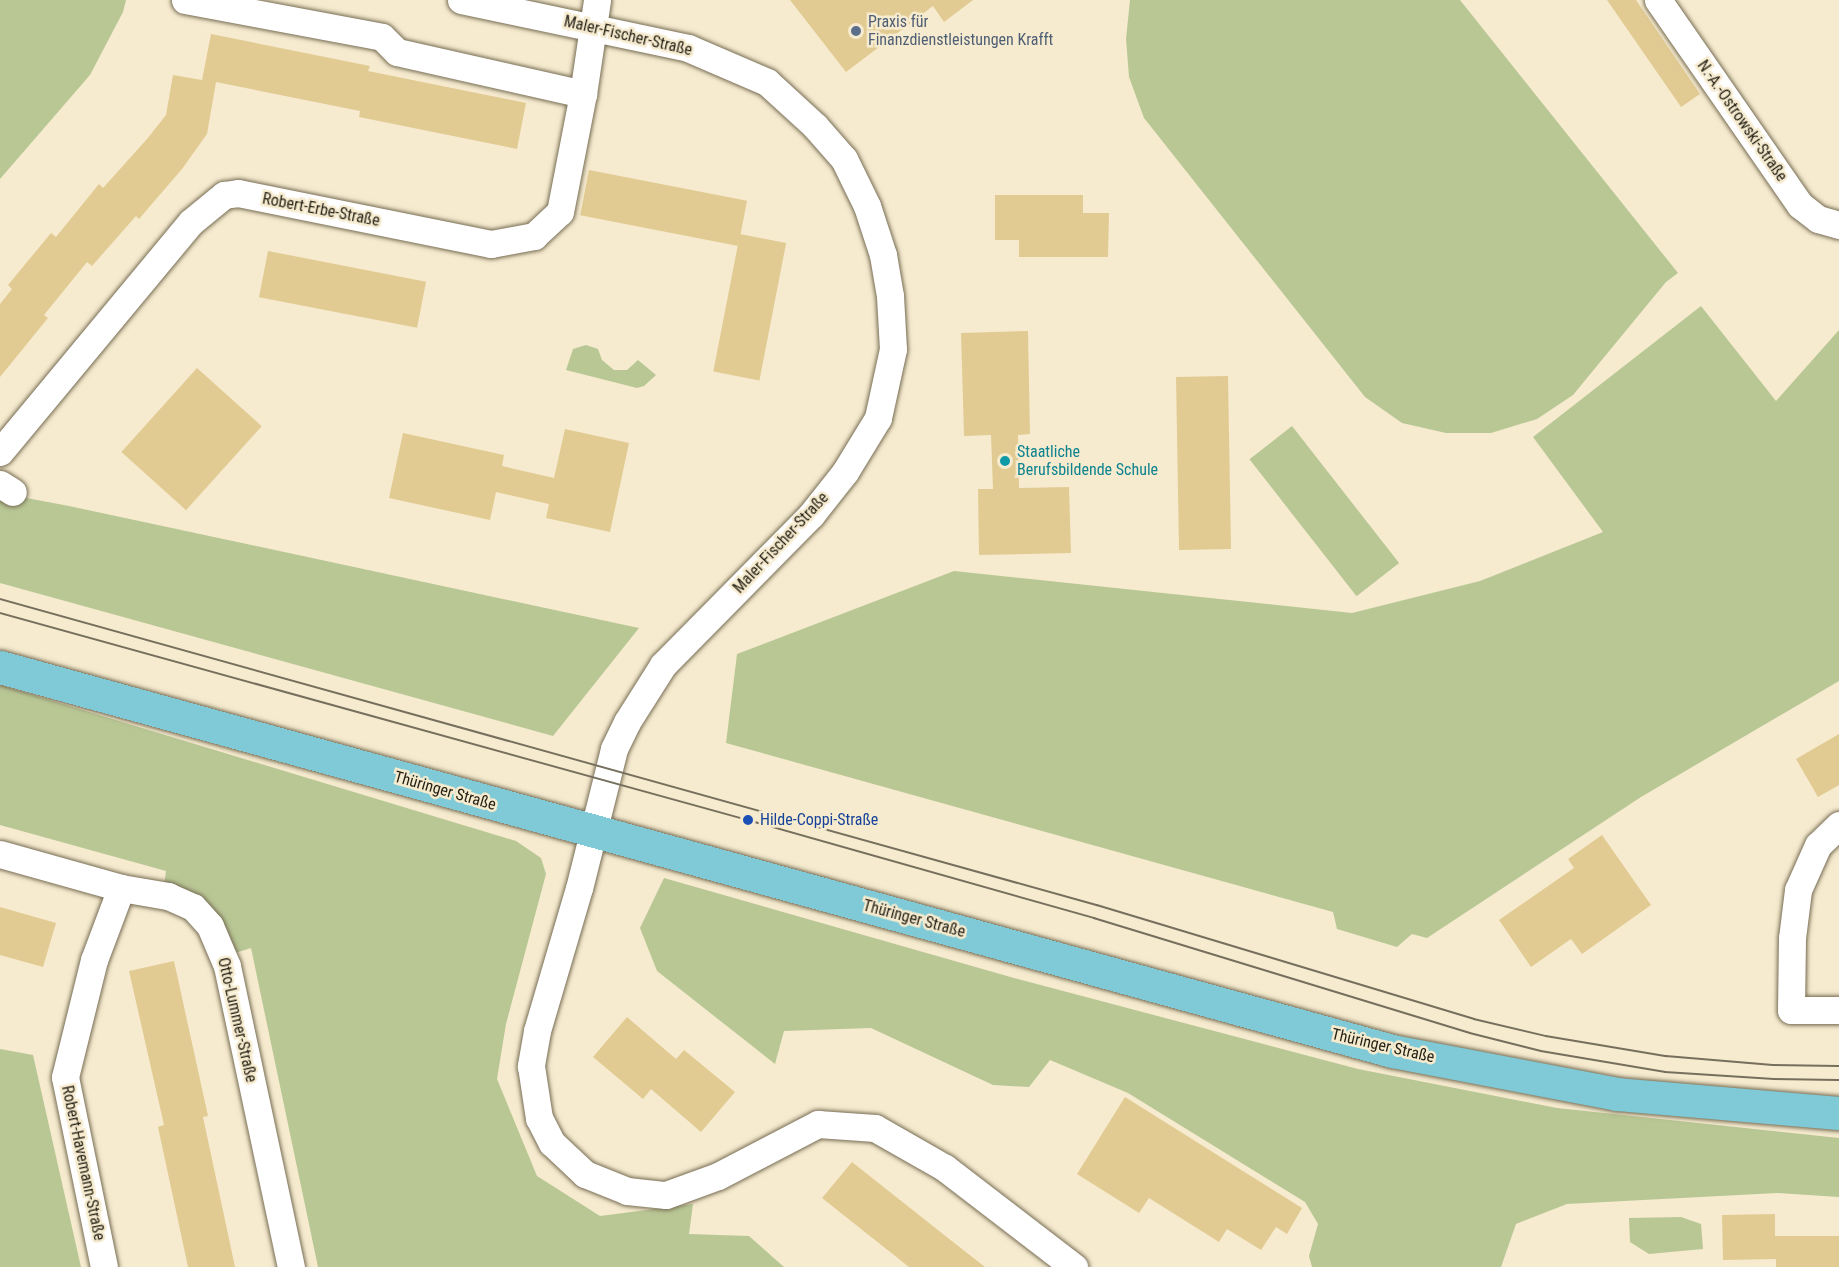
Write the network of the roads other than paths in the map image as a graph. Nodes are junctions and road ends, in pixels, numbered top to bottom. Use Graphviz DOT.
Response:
graph roads {
  1 [pos="185,0"];
  2 [pos="461,0"];
  3 [pos="597,0"];
  4 [pos="1658,0"];
  5 [pos="593,27"];
  6 [pos="583,94"];
  7 [pos="1839,225"];
  8 [pos="0,452"];
  9 [pos="0,667"];
  10 [pos="1839,825"];
  11 [pos="593,830"];
  12 [pos="0,854"];
  13 [pos="121,888"];
  14 [pos="1839,1010"];
  15 [pos="1839,1113"];
  16 [pos="104,1267"];
  17 [pos="291,1267"];
  18 [pos="1074,1267"];
  1 -- 6 [label="street"];
  2 -- 5 [label="street, Maler-Fischer-Straße"];
  3 -- 5 [label="street, Robert-Erbe-Straße"];
  4 -- 7 [label="street, N.-A.-Ostrowski-Straße"];
  5 -- 6 [label="street, Robert-Erbe-Straße"];
  5 -- 11 [label="street, Maler-Fischer-Straße"];
  6 -- 8 [label="street, Robert-Erbe-Straße"];
  9 -- 11 [label="main road, Thüringer Straße"];
  10 -- 14 [label="street"];
  11 -- 15 [label="main road, Thüringer Straße"];
  11 -- 18 [label="street"];
  12 -- 13 [label="street, Otto-Lummer-Straße"];
  13 -- 16 [label="street, Robert-Havemann-Straße"];
  13 -- 17 [label="street, Otto-Lummer-Straße"];
}
